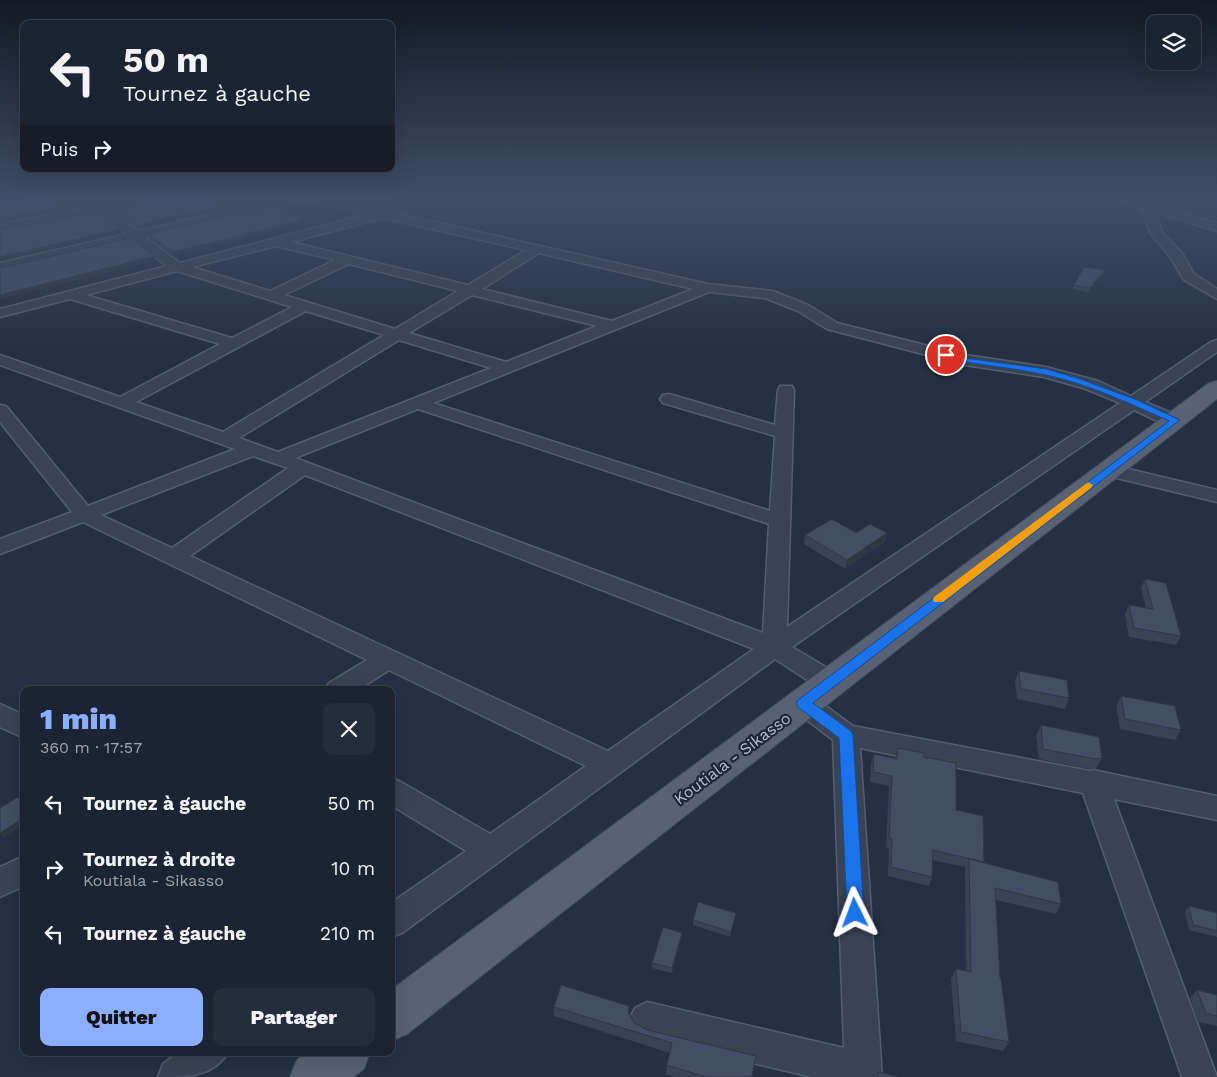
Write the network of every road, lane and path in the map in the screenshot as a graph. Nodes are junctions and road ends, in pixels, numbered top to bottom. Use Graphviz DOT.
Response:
graph roads {
  1 [pos="83,247"];
  2 [pos="151,247"];
  3 [pos="254,247"];
  4 [pos="296,247"];
  5 [pos="529,247"];
  6 [pos="1169,247"];
  7 [pos="537,249"];
  8 [pos="347,260"];
  9 [pos="0,267"];
  10 [pos="177,267"];
  11 [pos="708,288"];
  12 [pos="470,290"];
  13 [pos="70,295"];
  14 [pos="1217,295"];
  15 [pos="270,296"];
  16 [pos="304,306"];
  17 [pos="0,313"];
  18 [pos="614,326"];
  19 [pos="397,334"];
  20 [pos="233,343"];
  21 [pos="1217,345"];
  22 [pos="0,360"];
  23 [pos="508,368"];
  24 [pos="1217,388"];
  25 [pos="786,390"];
  26 [pos="669,399"];
  27 [pos="1134,402"];
  28 [pos="121,403"];
  29 [pos="417,403"];
  30 [pos="0,410"];
  31 [pos="1175,420"];
  32 [pos="784,433"];
  33 [pos="225,439"];
  34 [pos="253,449"];
  35 [pos="278,458"];
  36 [pos="303,467"];
  37 [pos="1107,470"];
  38 [pos="1217,496"];
  39 [pos="85,515"];
  40 [pos="780,521"];
  41 [pos="0,547"];
  42 [pos="174,557"];
  43 [pos="774,647"];
  44 [pos="388,659"];
  45 [pos="830,682"];
  46 [pos="344,686"];
  47 [pos="803,703"];
  48 [pos="0,714"];
  49 [pos="20,726"];
  50 [pos="846,735"];
  51 [pos="610,765"];
  52 [pos="1093,782"];
  53 [pos="395,792"];
  54 [pos="1217,808"];
  55 [pos="491,850"];
  56 [pos="20,872"];
  57 [pos="0,883"];
  58 [pos="395,919"];
  59 [pos="395,1015"];
  60 [pos="647,1020"];
  61 [pos="205,1056"];
  62 [pos="341,1056"];
  63 [pos="864,1074"];
  64 [pos="176,1077"];
  65 [pos="314,1077"];
  66 [pos="1200,1077"];
  1 -- 9 [label="street"];
  2 -- 10 [label="street"];
  3 -- 10 [label="street"];
  4 -- 8 [label="street"];
  5 -- 7 [label="street"];
  6 -- 14 [label="street"];
  7 -- 11 [label="street"];
  7 -- 12 [label="street"];
  8 -- 12 [label="street"];
  8 -- 15 [label="street"];
  10 -- 13 [label="street"];
  10 -- 15 [label="street"];
  11 -- 18 [label="street"];
  11 -- 27 [label="street"];
  12 -- 18 [label="street"];
  12 -- 19 [label="street"];
  13 -- 17 [label="street"];
  13 -- 20 [label="street"];
  15 -- 16 [label="street"];
  16 -- 19 [label="street"];
  16 -- 20 [label="street"];
  18 -- 23 [label="street"];
  19 -- 23 [label="street"];
  19 -- 33 [label="street"];
  20 -- 28 [label="street"];
  21 -- 27 [label="street"];
  22 -- 28 [label="street"];
  23 -- 29 [label="street"];
  24 -- 31 [label="main road, Koutiala - Sikasso"];
  25 -- 32 [label="street"];
  26 -- 32 [label="street"];
  27 -- 31 [label="street"];
  27 -- 43 [label="street"];
  28 -- 33 [label="street"];
  29 -- 35 [label="street"];
  29 -- 40 [label="street"];
  30 -- 39 [label="street"];
  31 -- 37 [label="main road, Koutiala - Sikasso"];
  32 -- 40 [label="street"];
  33 -- 34 [label="street"];
  34 -- 35 [label="street"];
  34 -- 39 [label="street"];
  35 -- 36 [label="street"];
  36 -- 42 [label="street"];
  36 -- 43 [label="street"];
  37 -- 38 [label="street"];
  37 -- 45 [label="main road, Koutiala - Sikasso"];
  39 -- 41 [label="street"];
  39 -- 42 [label="street"];
  40 -- 43 [label="street"];
  42 -- 44 [label="street"];
  43 -- 45 [label="street"];
  43 -- 51 [label="street"];
  44 -- 46 [label="street"];
  44 -- 51 [label="street"];
  45 -- 47 [label="main road, Koutiala - Sikasso"];
  47 -- 50 [label="street"];
  47 -- 59 [label="main road, Koutiala - Sikasso"];
  48 -- 49 [label="street"];
  50 -- 52 [label="street"];
  50 -- 63 [label="street"];
  51 -- 55 [label="street"];
  52 -- 54 [label="street"];
  52 -- 66 [label="street"];
  53 -- 55 [label="street"];
  55 -- 58 [label="street"];
  56 -- 57 [label="street"];
  60 -- 63 [label="street"];
  61 -- 64 [label="street"];
  62 -- 65 [label="main road"];
}
